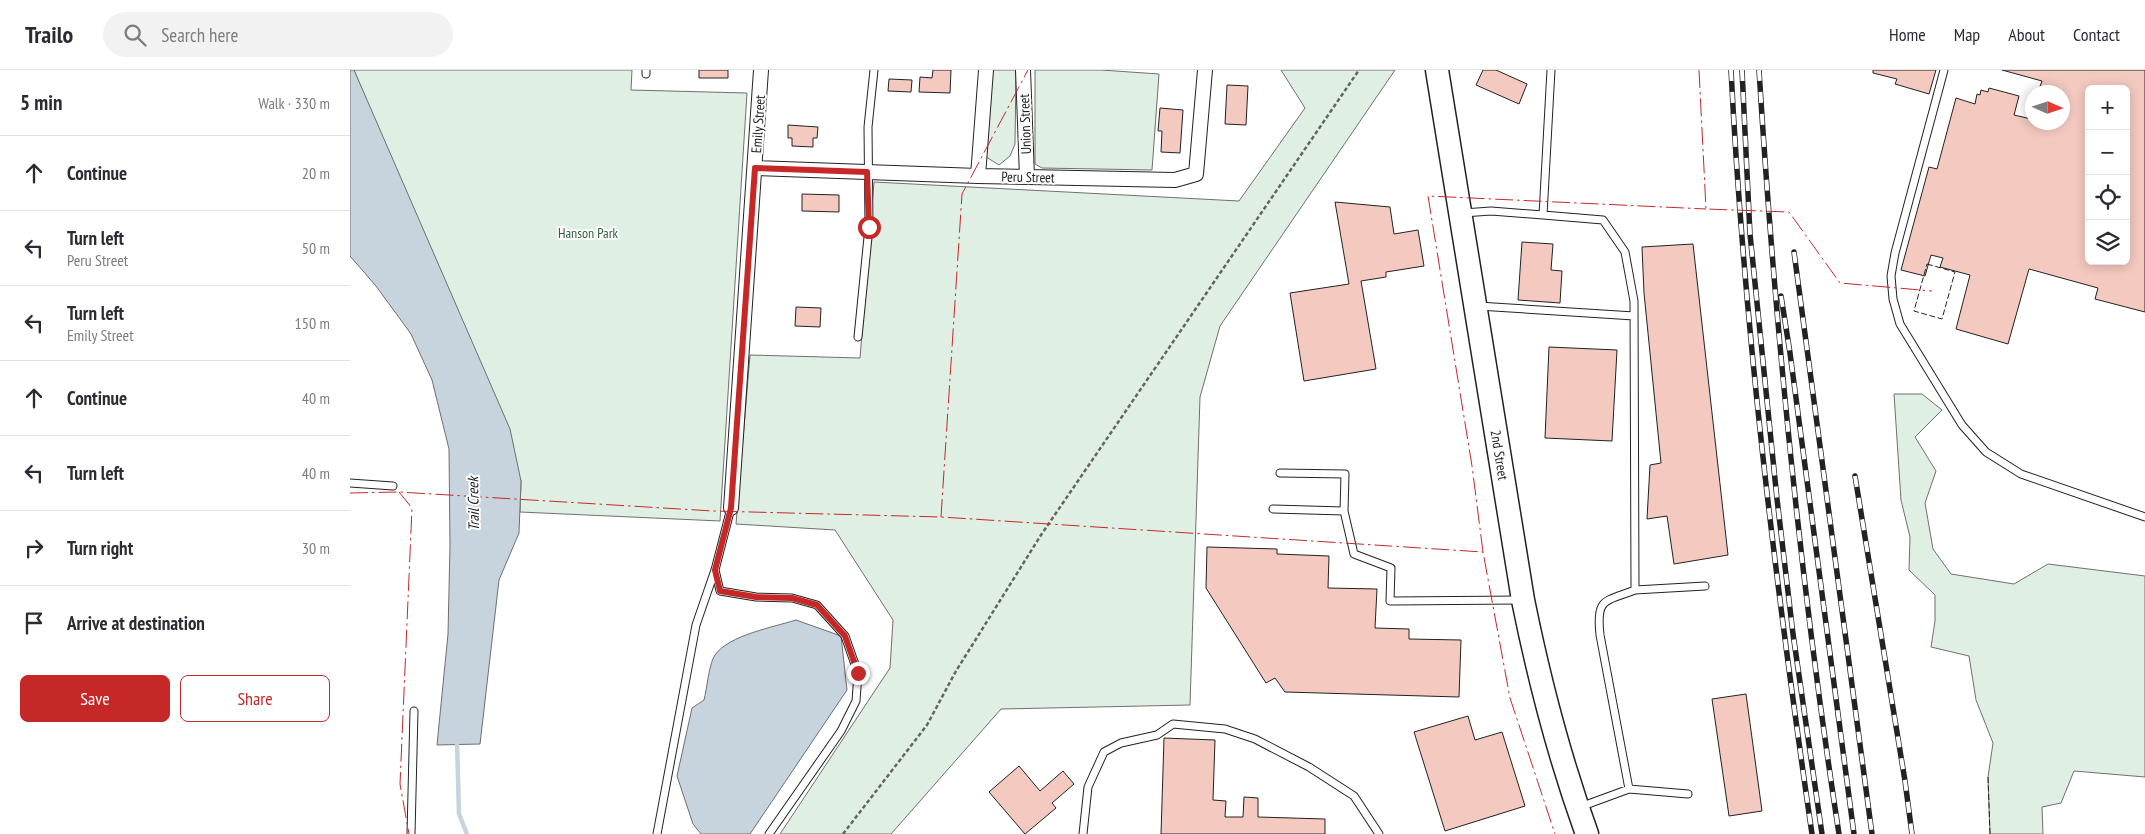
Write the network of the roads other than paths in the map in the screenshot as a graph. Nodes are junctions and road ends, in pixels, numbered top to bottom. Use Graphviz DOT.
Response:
graph roads {
  1 [pos="761,70"];
  2 [pos="874,70"];
  3 [pos="986,70"];
  4 [pos="1023,70"];
  5 [pos="1204,70"];
  6 [pos="1437,70"];
  7 [pos="1551,70"];
  8 [pos="1944,70"];
  9 [pos="755,168"];
  10 [pos="867,172"];
  11 [pos="978,176"];
  12 [pos="1027,177"];
  13 [pos="1460,213"];
  14 [pos="1543,215"];
  15 [pos="1475,306"];
  16 [pos="1634,316"];
  17 [pos="858,337"];
  18 [pos="1280,473"];
  19 [pos="350,483"];
  20 [pos="393,486"];
  21 [pos="731,508"];
  22 [pos="1273,509"];
  23 [pos="1344,511"];
  24 [pos="2145,517"];
  25 [pos="715,570"];
  26 [pos="1705,586"];
  27 [pos="1635,590"];
  28 [pos="1523,600"];
  29 [pos="414,711"];
  30 [pos="1629,789"];
  31 [pos="1688,794"];
  32 [pos="1577,808"];
  33 [pos="411,834"];
  34 [pos="657,834"];
  35 [pos="769,834"];
  36 [pos="1083,834"];
  37 [pos="1379,834"];
  38 [pos="1587,834"];
  1 -- 9 [label="street, Emily Street"];
  2 -- 10 [label="lane"];
  3 -- 11 [label="street"];
  4 -- 12 [label="street, Union Street"];
  5 -- 12 [label="street, Peru Street"];
  6 -- 13 [label="main road, 2nd Street"];
  7 -- 14 [label="lane"];
  8 -- 24 [label="lane"];
  9 -- 10 [label="street, Peru Street"];
  9 -- 21 [label="street, Emily Street"];
  10 -- 11 [label="street, Peru Street"];
  10 -- 17 [label="lane"];
  11 -- 12 [label="street, Peru Street"];
  13 -- 14 [label="lane"];
  13 -- 15 [label="main road, 2nd Street"];
  14 -- 16 [label="lane"];
  15 -- 16 [label="lane"];
  15 -- 28 [label="main road, 2nd Street"];
  16 -- 27 [label="lane"];
  18 -- 23 [label="lane"];
  19 -- 20 [label="lane"];
  21 -- 25 [label="lane"];
  22 -- 23 [label="lane"];
  23 -- 28 [label="lane"];
  25 -- 34 [label="lane"];
  25 -- 35 [label="lane"];
  26 -- 27 [label="lane"];
  27 -- 30 [label="lane"];
  28 -- 32 [label="main road, 2nd Street"];
  29 -- 33 [label="lane"];
  30 -- 31 [label="lane"];
  30 -- 32 [label="lane"];
  32 -- 38 [label="main road, 2nd Street"];
  36 -- 37 [label="lane"];
}
